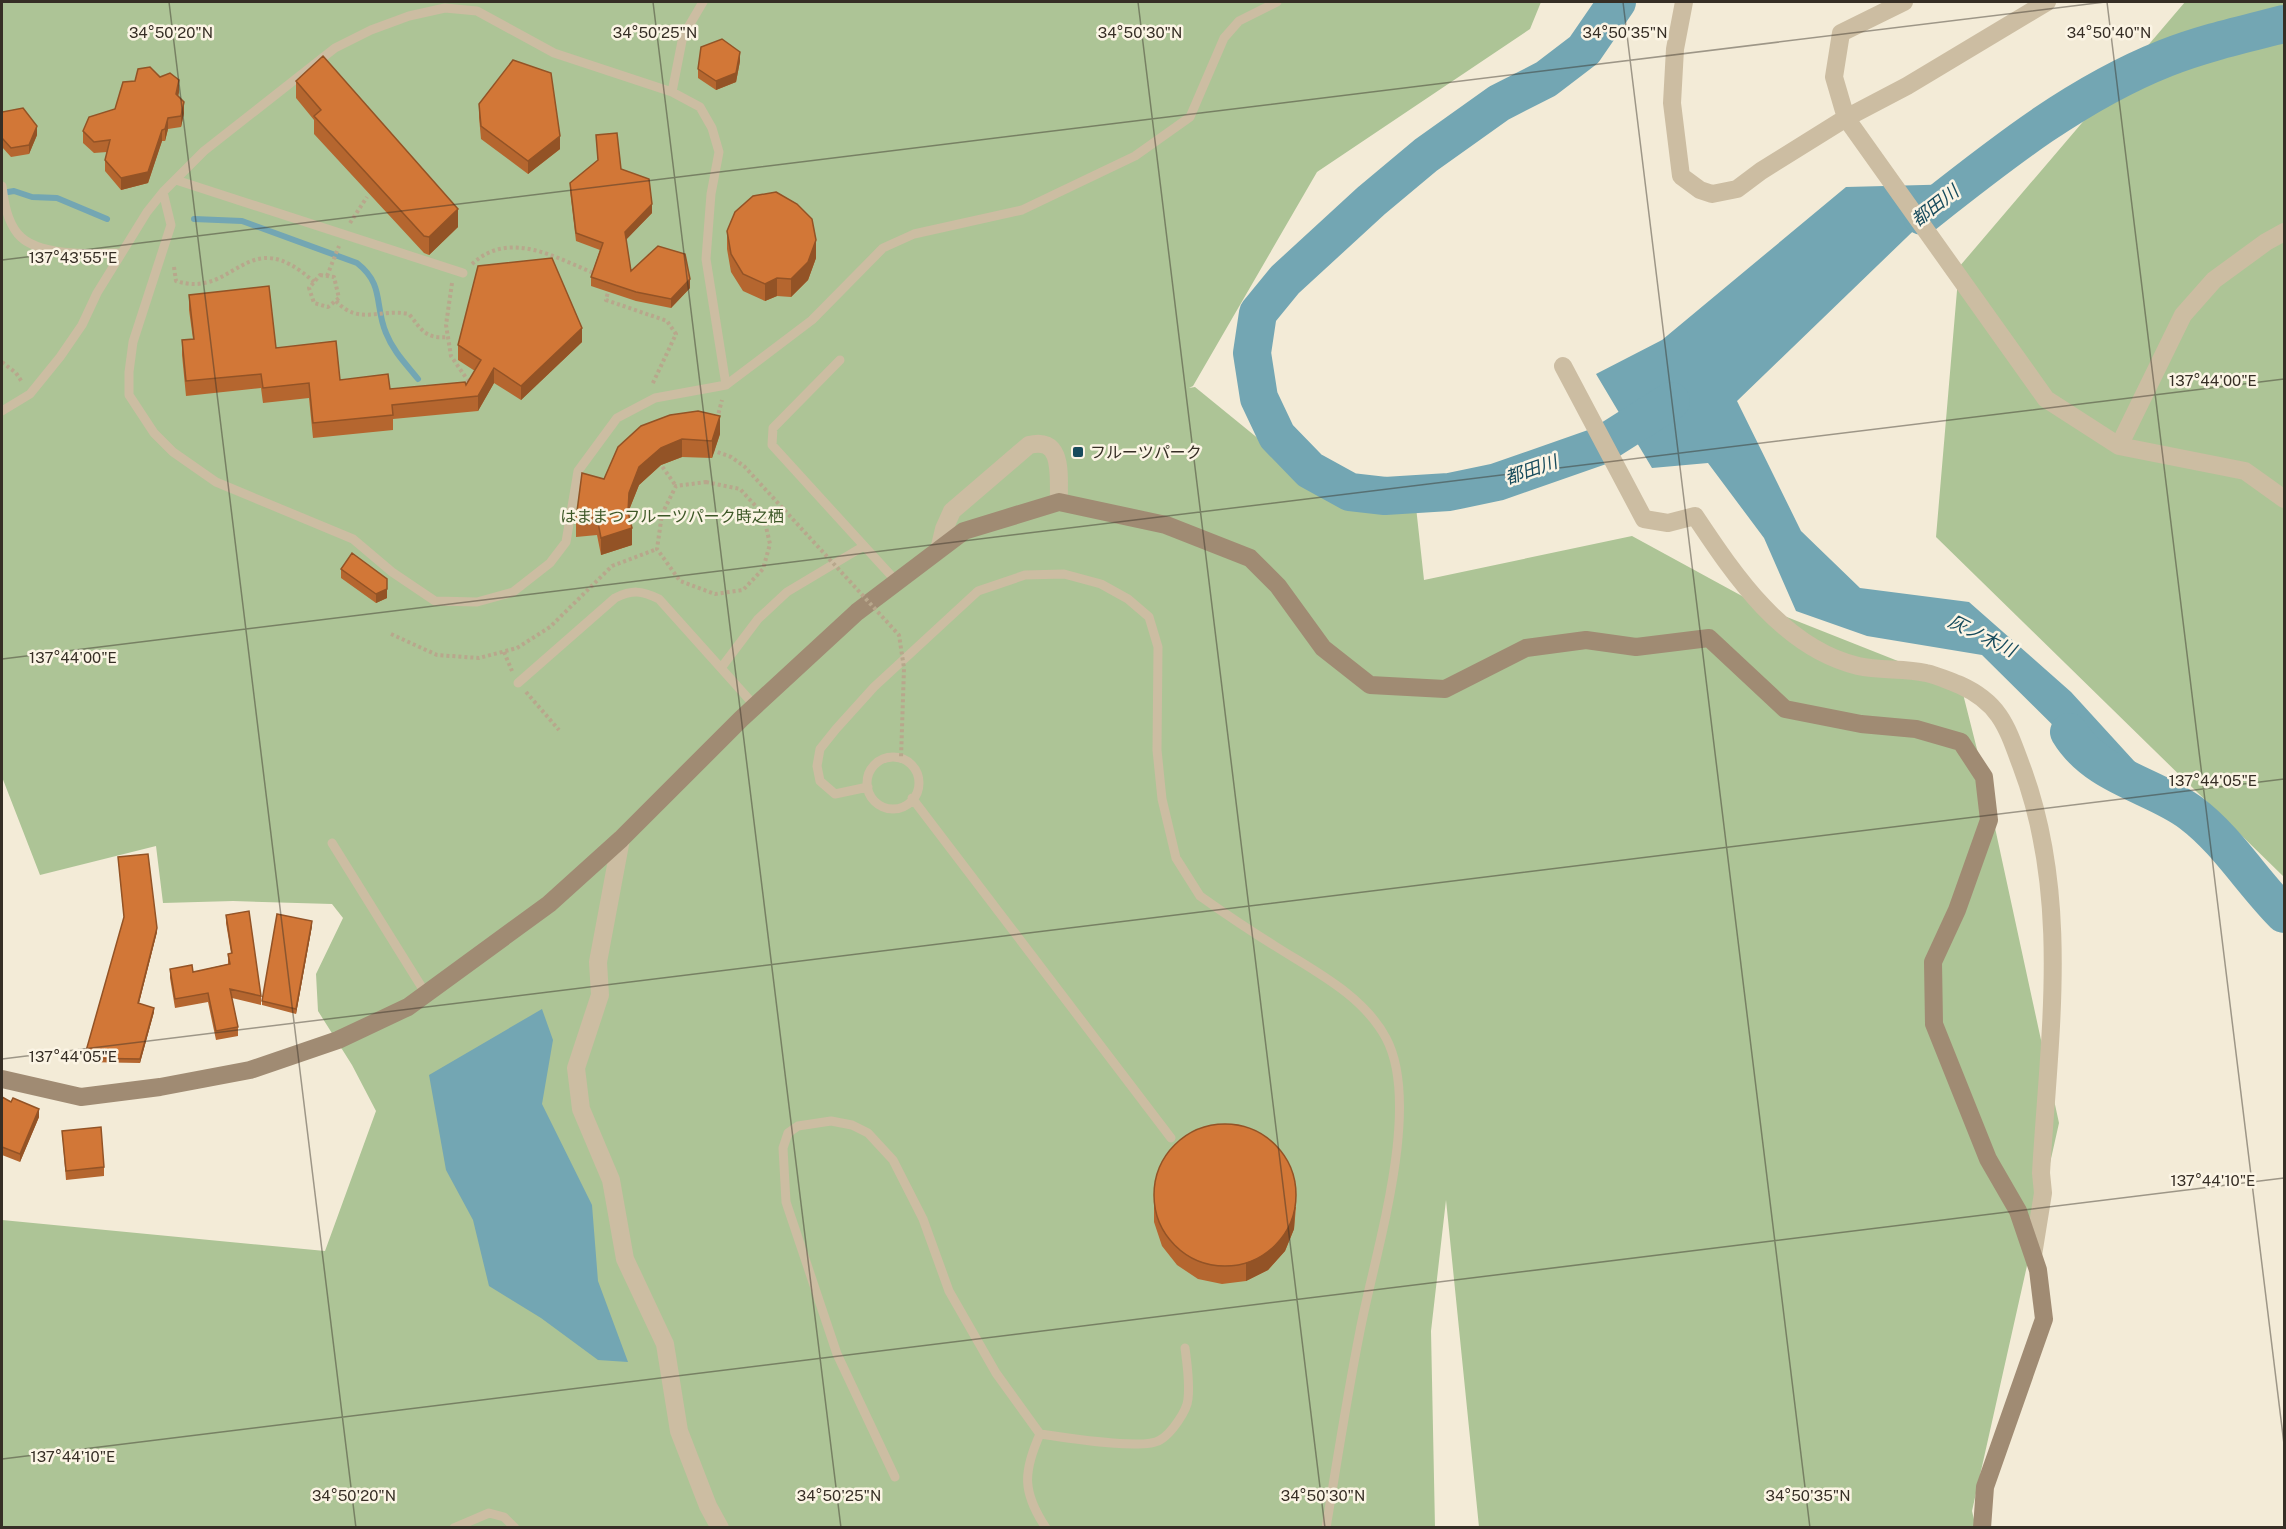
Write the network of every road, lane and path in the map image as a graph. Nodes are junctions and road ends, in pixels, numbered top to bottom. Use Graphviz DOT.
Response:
graph roads {
  1 [pos="703,2"];
  2 [pos="1277,2"];
  3 [pos="1684,2"];
  4 [pos="1904,2"];
  5 [pos="2047,2"];
  6 [pos="672,92"];
  7 [pos="1846,118"];
  8 [pos="176,180"];
  9 [pos="2,186"];
  10 [pos="163,192"];
  11 [pos="2284,232"];
  12 [pos="168,234"];
  13 [pos="340,243"];
  14 [pos="121,253"];
  15 [pos="463,273"];
  16 [pos="327,276"];
  17 [pos="603,276"];
  18 [pos="611,279"];
  19 [pos="314,282"];
  20 [pos="336,301"];
  21 [pos="448,337"];
  22 [pos="840,360"];
  23 [pos="2,362"];
  24 [pos="1563,366"];
  25 [pos="726,385"];
  26 [pos="473,388"];
  27 [pos="30,394"];
  28 [pos="644,404"];
  29 [pos="2,411"];
  30 [pos="716,423"];
  31 [pos="711,440"];
  32 [pos="2119,446"];
  33 [pos="654,454"];
  34 [pos="675,486"];
  35 [pos="2284,499"];
  36 [pos="1059,502"];
  37 [pos="864,546"];
  38 [pos="657,549"];
  39 [pos="939,550"];
  40 [pos="897,582"];
  41 [pos="391,634"];
  42 [pos="720,668"];
  43 [pos="518,683"];
  44 [pos="755,706"];
  45 [pos="901,758"];
  46 [pos="868,787"];
  47 [pos="912,798"];
  48 [pos="621,839"];
  49 [pos="332,843"];
  50 [pos="426,994"];
  51 [pos="2,1079"];
  52 [pos="1171,1138"];
  53 [pos="2033,1255"];
  54 [pos="1185,1348"];
  55 [pos="1040,1434"];
  56 [pos="895,1477"];
  57 [pos="454,1527"];
  58 [pos="515,1527"];
  59 [pos="720,1527"];
  60 [pos="1046,1527"];
  61 [pos="1326,1527"];
  62 [pos="1982,1527"];
  1 -- 6 [label="lane"];
  2 -- 25 [label="lane"];
  3 -- 7 [label="street"];
  4 -- 7 [label="street"];
  5 -- 7 [label="street"];
  6 -- 8 [label="lane"];
  6 -- 25 [label="lane"];
  7 -- 32 [label="street"];
  8 -- 10 [label="lane"];
  8 -- 15 [label="lane"];
  9 -- 14 [label="lane"];
  10 -- 12 [label="lane"];
  10 -- 14 [label="lane"];
  11 -- 32 [label="street"];
  12 -- 19 [label="path"];
  12 -- 28 [label="lane"];
  13 -- 16 [label="path"];
  14 -- 27 [label="lane"];
  15 -- 17 [label="path"];
  15 -- 21 [label="path"];
  16 -- 19 [label="path"];
  16 -- 20 [label="path"];
  18 -- 28 [label="path"];
  19 -- 20 [label="path"];
  20 -- 21 [label="path"];
  21 -- 26 [label="path"];
  22 -- 37 [label="lane"];
  23 -- 27 [label="path"];
  24 -- 53 [label="street"];
  25 -- 28 [label="lane"];
  25 -- 30 [label="path"];
  27 -- 29 [label="lane"];
  31 -- 45 [label="path, bridge"];
  32 -- 35 [label="street"];
  33 -- 34 [label="path"];
  34 -- 38 [label="path"];
  34 -- 38 [label="path"];
  36 -- 39 [label="street"];
  36 -- 39 [label="street"];
  36 -- 53 [label="street"];
  37 -- 40 [label="lane"];
  37 -- 42 [label="lane"];
  38 -- 41 [label="path"];
  39 -- 40 [label="street"];
  40 -- 44 [label="street"];
  42 -- 43 [label="lane"];
  42 -- 44 [label="lane"];
  44 -- 48 [label="street"];
  45 -- 46 [label="lane"];
  45 -- 47 [label="lane"];
  46 -- 47 [label="lane"];
  46 -- 61 [label="lane"];
  47 -- 52 [label="lane"];
  48 -- 50 [label="street"];
  48 -- 59 [label="street"];
  49 -- 50 [label="lane"];
  50 -- 51 [label="street"];
  53 -- 62 [label="street"];
  54 -- 55 [label="lane"];
  55 -- 56 [label="lane"];
  55 -- 60 [label="lane"];
  57 -- 58 [label="lane"];
}
